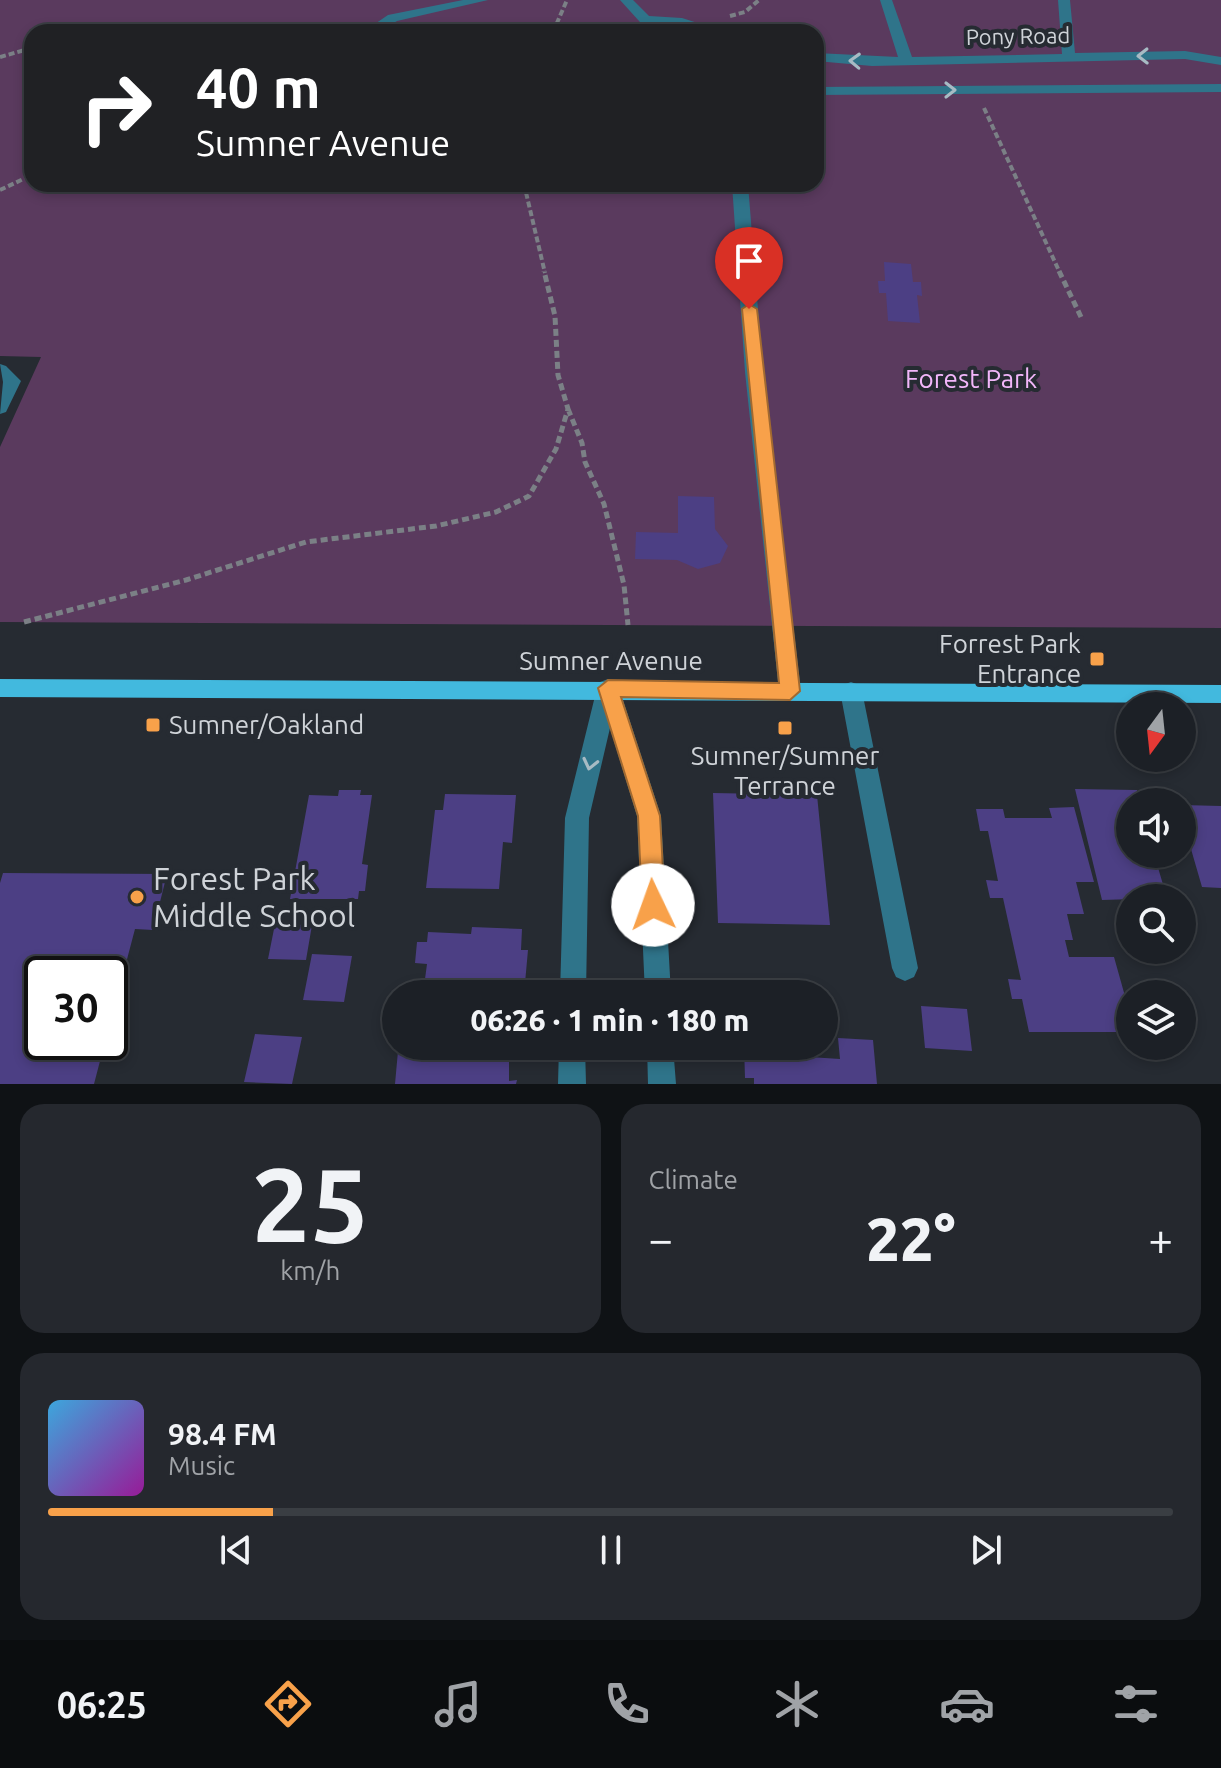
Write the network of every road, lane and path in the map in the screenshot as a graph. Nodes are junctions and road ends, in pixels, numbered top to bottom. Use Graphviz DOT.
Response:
graph roads {
  1 [pos="482,0"];
  2 [pos="567,0"];
  3 [pos="626,0"];
  4 [pos="886,0"];
  5 [pos="1064,0"];
  6 [pos="646,20"];
  7 [pos="383,24"];
  8 [pos="556,24"];
  9 [pos="649,24"];
  10 [pos="690,24"];
  11 [pos="24,50"];
  12 [pos="0,57"];
  13 [pos="1069,57"];
  14 [pos="824,58"];
  15 [pos="906,60"];
  16 [pos="1221,61"];
  17 [pos="1221,88"];
  18 [pos="975,90"];
  19 [pos="824,91"];
  20 [pos="24,179"];
  21 [pos="0,190"];
  22 [pos="526,192"];
  23 [pos="741,192"];
  24 [pos="1081,317"];
  25 [pos="0,370"];
  26 [pos="0,408"];
  27 [pos="568,409"];
  28 [pos="24,622"];
  29 [pos="628,625"];
  30 [pos="0,688"];
  31 [pos="608,688"];
  32 [pos="790,691"];
  33 [pos="851,691"];
  34 [pos="1221,694"];
  35 [pos="905,968"];
  36 [pos="573,980"];
  37 [pos="657,980"];
  38 [pos="572,1060"];
  39 [pos="661,1060"];
  40 [pos="572,1084"];
  41 [pos="662,1084"];
  1 -- 7 [label="street"];
  2 -- 8 [label="path"];
  3 -- 6 [label="street"];
  4 -- 15 [label="street"];
  5 -- 13 [label="street"];
  6 -- 9 [label="street"];
  6 -- 10 [label="street"];
  11 -- 12 [label="path"];
  13 -- 15 [label="street, Pony Road"];
  16 -- 13 [label="street, Pony Road, one-way"];
  15 -- 14 [label="street, Pony Road, one-way"];
  17 -- 18 [label="street"];
  19 -- 18 [label="street, one-way"];
  18 -- 24 [label="path"];
  20 -- 21 [label="path"];
  22 -- 27 [label="path"];
  23 -- 32 [label="street"];
  25 -- 26 [label="street"];
  27 -- 28 [label="path"];
  27 -- 29 [label="path"];
  30 -- 31 [label="main road, Sumner Avenue"];
  31 -- 32 [label="main road, Sumner Avenue"];
  31 -- 36 [label="street, one-way"];
  31 -- 37 [label="street"];
  32 -- 33 [label="main road, Sumner Avenue"];
  33 -- 34 [label="main road, Sumner Avenue"];
  33 -- 35 [label="street"];
  38 -- 40 [label="street"];
  39 -- 41 [label="street"];
}
